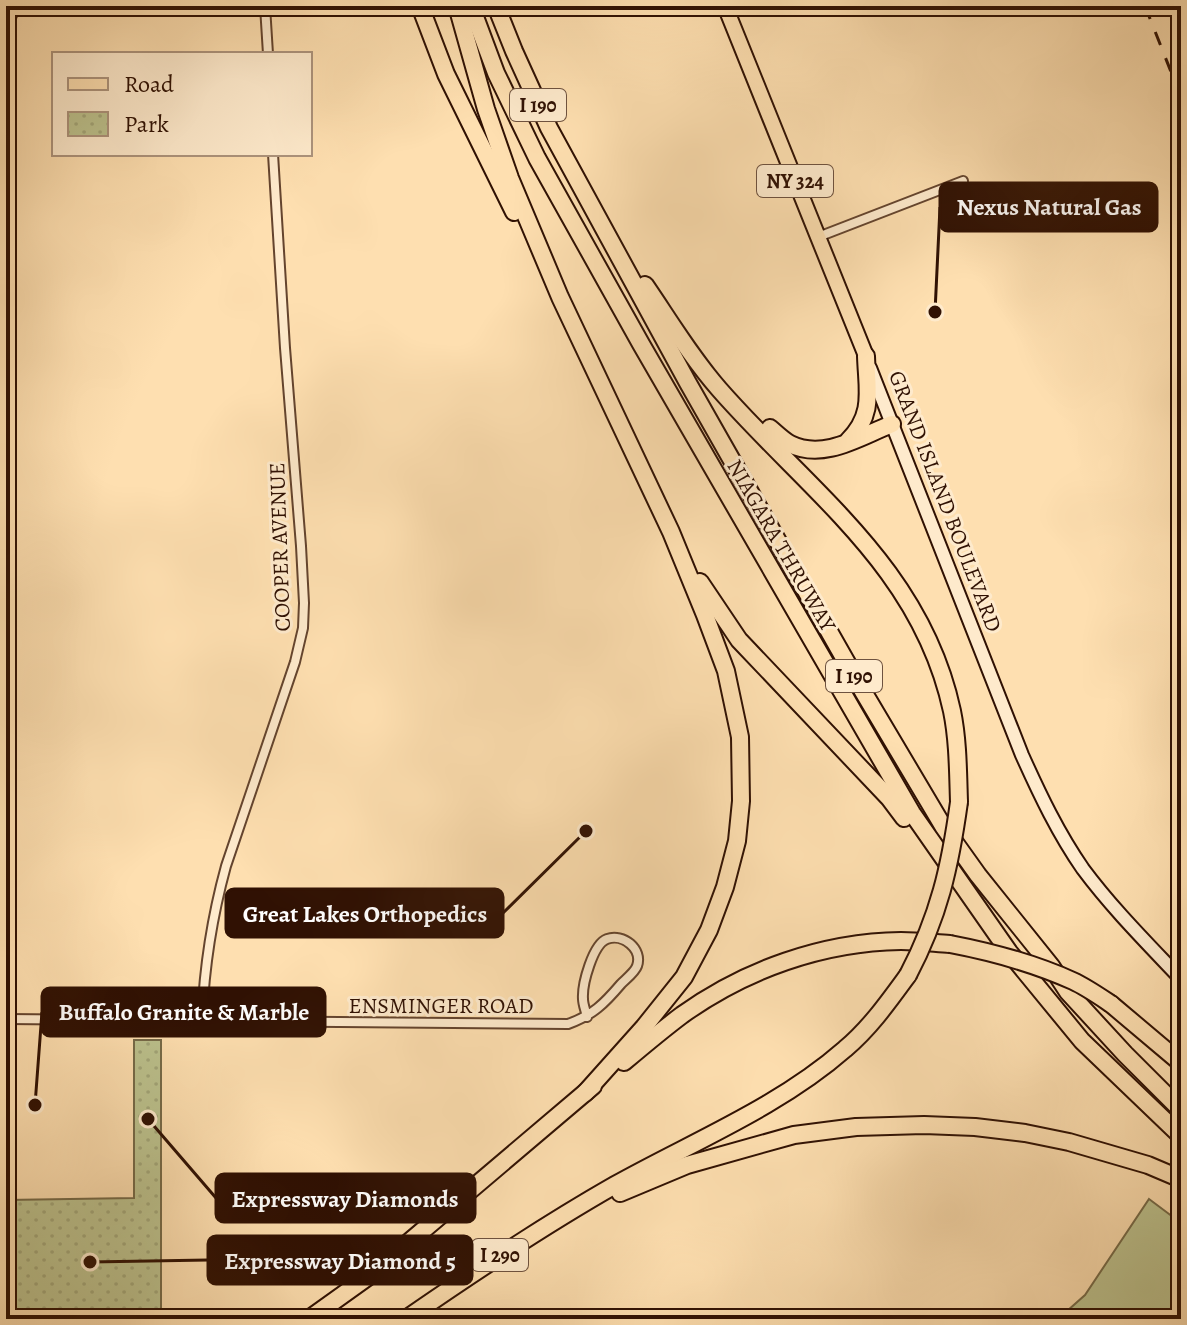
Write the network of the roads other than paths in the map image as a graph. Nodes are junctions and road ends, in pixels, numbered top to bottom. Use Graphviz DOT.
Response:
graph roads {
  1 [pos="13,6"];
  2 [pos="265,6"];
  3 [pos="420,6"];
  4 [pos="457,6"];
  5 [pos="471,6"];
  6 [pos="496,6"];
  7 [pos="725,6"];
  8 [pos="6,26"];
  9 [pos="268,52"];
  10 [pos="273,156"];
  11 [pos="963,181"];
  12 [pos="589,199"];
  13 [pos="818,237"];
  14 [pos="560,297"];
  15 [pos="866,356"];
  16 [pos="730,400"];
  17 [pos="892,424"];
  18 [pos="847,442"];
  19 [pos="671,532"];
  20 [pos="1009,952"];
  21 [pos="1181,979"];
  22 [pos="587,1017"];
  23 [pos="6,1019"];
  24 [pos="202,1021"];
  25 [pos="1181,1063"];
  26 [pos="585,1093"];
  27 [pos="1181,1110"];
  28 [pos="1181,1136"];
  29 [pos="1181,1179"];
  30 [pos="597,1196"];
  31 [pos="309,1319"];
  32 [pos="406,1319"];
  1 -- 8 [label="main road"];
  2 -- 9 [label="street"];
  3 -- 14 [label="highway"];
  4 -- 14 [label="highway"];
  5 -- 20 [label="highway, NIAGARA THRUWAY / I 190"];
  6 -- 12 [label="highway, NIAGARA THRUWAY / I 190"];
  7 -- 13 [label="main road, GRAND ISLAND BOULEVARD / NY 324"];
  10 -- 24 [label="street, COOPER AVENUE"];
  11 -- 13 [label="street"];
  12 -- 16 [label="highway"];
  12 -- 27 [label="highway, NIAGARA THRUWAY / I 190"];
  13 -- 15 [label="main road, GRAND ISLAND BOULEVARD / NY 324"];
  14 -- 19 [label="highway"];
  15 -- 17 [label="main road, GRAND ISLAND BOULEVARD / NY 324"];
  15 -- 18 [label="highway"];
  16 -- 18 [label="highway"];
  16 -- 30 [label="highway, bridge"];
  17 -- 18 [label="highway"];
  17 -- 21 [label="main road, GRAND ISLAND BOULEVARD / NY 324"];
  19 -- 20 [label="highway"];
  19 -- 26 [label="highway"];
  20 -- 28 [label="highway, NIAGARA THRUWAY / I 190"];
  22 -- 22 [label="street"];
  22 -- 24 [label="street, ENSMINGER ROAD"];
  23 -- 24 [label="street, ENSMINGER ROAD"];
  25 -- 26 [label="highway, bridge"];
  26 -- 31 [label="highway"];
  29 -- 30 [label="highway"];
  30 -- 32 [label="highway, I 290"];
}
